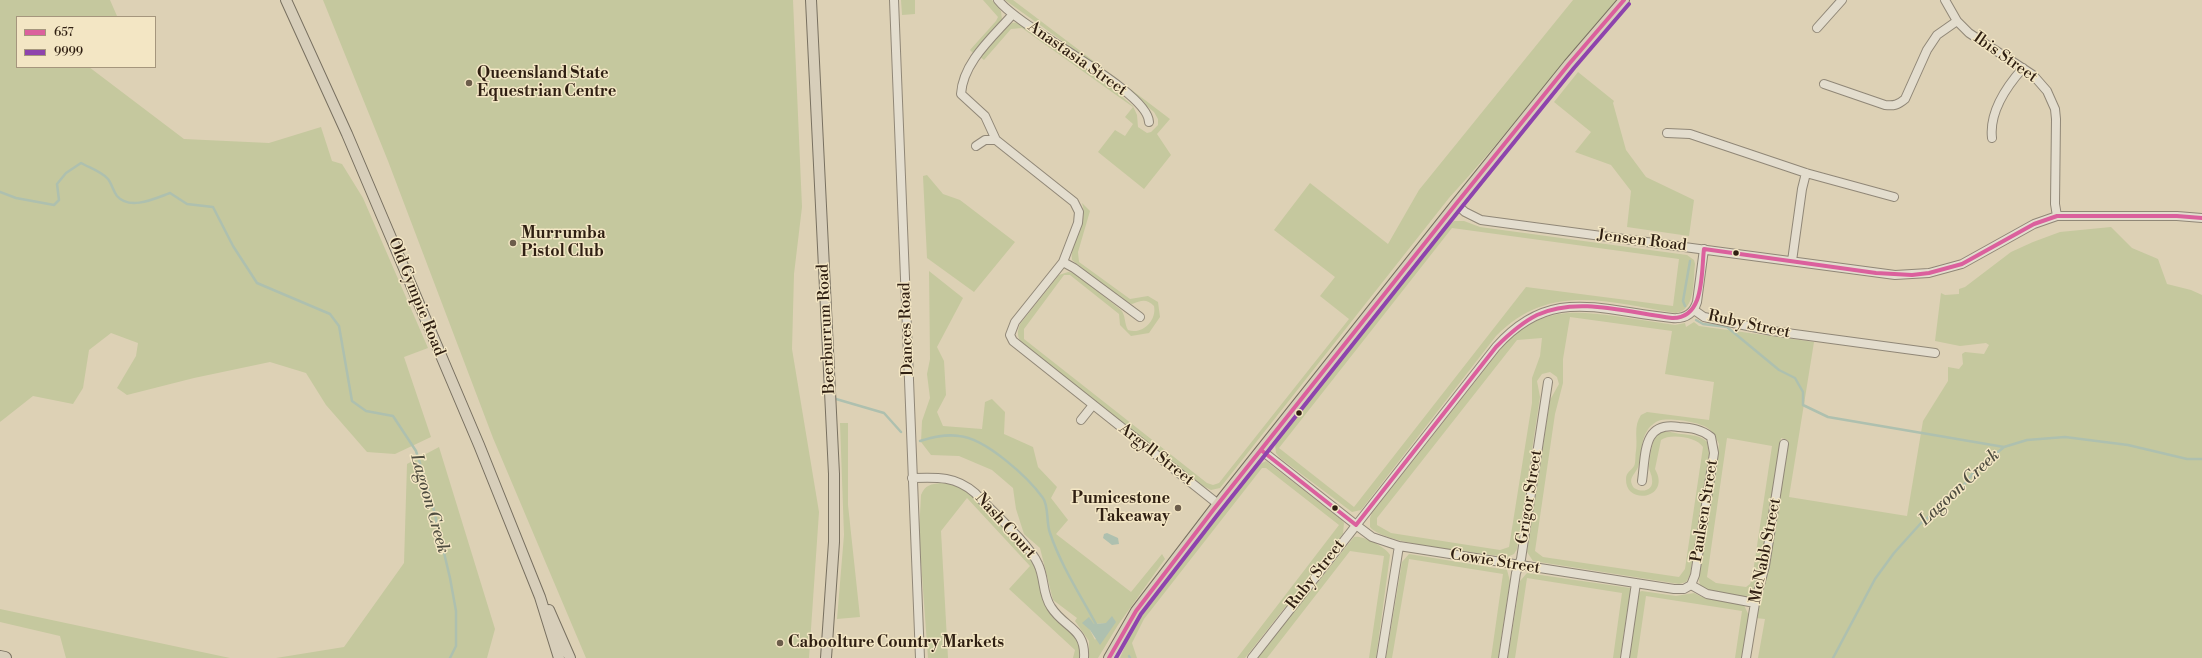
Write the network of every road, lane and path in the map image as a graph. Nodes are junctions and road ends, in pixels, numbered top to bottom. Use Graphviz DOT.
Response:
graph roads {
  1 [pos="286,0"];
  2 [pos="811,0"];
  3 [pos="894,0"];
  4 [pos="998,0"];
  5 [pos="1624,0"];
  6 [pos="1842,0"];
  7 [pos="1945,0"];
  8 [pos="1013,14"];
  9 [pos="1957,21"];
  10 [pos="1817,28"];
  11 [pos="2023,68"];
  12 [pos="1824,84"];
  13 [pos="1149,122"];
  14 [pos="1667,133"];
  15 [pos="1992,138"];
  16 [pos="996,140"];
  17 [pos="976,146"];
  18 [pos="1806,173"];
  19 [pos="1894,197"];
  20 [pos="1456,204"];
  21 [pos="2057,216"];
  22 [pos="2202,218"];
  23 [pos="1704,249"];
  24 [pos="1792,261"];
  25 [pos="1063,262"];
  26 [pos="1694,310"];
  27 [pos="1140,317"];
  28 [pos="1935,353"];
  29 [pos="1548,382"];
  30 [pos="1093,405"];
  31 [pos="1081,420"];
  32 [pos="1784,444"];
  33 [pos="1261,450"];
  34 [pos="912,478"];
  35 [pos="1642,481"];
  36 [pos="1218,504"];
  37 [pos="1356,525"];
  38 [pos="1399,546"];
  39 [pos="1519,565"];
  40 [pos="1636,583"];
  41 [pos="1691,585"];
  42 [pos="540,597"];
  43 [pos="1756,603"];
  44 [pos="0,657"];
  45 [pos="5,658"];
  46 [pos="559,658"];
  47 [pos="570,658"];
  48 [pos="826,658"];
  49 [pos="920,658"];
  50 [pos="1084,658"];
  51 [pos="1109,658"];
  52 [pos="1252,658"];
  53 [pos="1381,658"];
  54 [pos="1503,658"];
  55 [pos="1625,658"];
  56 [pos="1746,658"];
  1 -- 42 [label="main road, Old Gympie Road"];
  2 -- 48 [label="main road, Beerburrum Road"];
  3 -- 34 [label="street, Dances Road"];
  4 -- 8 [label="street, Anastasia Street"];
  5 -- 20 [label="main road"];
  6 -- 10 [label="street"];
  7 -- 9 [label="street, Ibis Street"];
  8 -- 13 [label="street, Anastasia Street"];
  8 -- 16 [label="street, Argyll Street"];
  9 -- 11 [label="street, Ibis Street"];
  9 -- 12 [label="street"];
  11 -- 15 [label="street"];
  11 -- 21 [label="street, Ibis Street"];
  14 -- 18 [label="street"];
  16 -- 17 [label="street"];
  16 -- 25 [label="street, Argyll Street"];
  18 -- 19 [label="street"];
  18 -- 24 [label="street"];
  20 -- 23 [label="street, Jensen Road"];
  20 -- 33 [label="main road"];
  21 -- 22 [label="street, Jensen Road"];
  21 -- 24 [label="street, Jensen Road"];
  23 -- 24 [label="street, Jensen Road"];
  23 -- 26 [label="street"];
  25 -- 27 [label="street"];
  25 -- 30 [label="street, Argyll Street"];
  26 -- 28 [label="street, Ruby Street"];
  26 -- 37 [label="street, Ruby Street"];
  29 -- 39 [label="street, Grigor Street"];
  30 -- 31 [label="street"];
  30 -- 36 [label="street, Argyll Street"];
  32 -- 43 [label="street, McNabb Street"];
  33 -- 36 [label="main road"];
  33 -- 37 [label="street, Cowie Street"];
  34 -- 49 [label="street, Dances Road"];
  34 -- 50 [label="street, Nash Court"];
  35 -- 41 [label="street, Paulsen Street"];
  36 -- 51 [label="main road"];
  37 -- 38 [label="street, Cowie Street"];
  37 -- 52 [label="street, Ruby Street"];
  38 -- 39 [label="street, Cowie Street"];
  38 -- 53 [label="street"];
  39 -- 40 [label="street, Cowie Street"];
  39 -- 54 [label="street, Grigor Street"];
  40 -- 41 [label="street, Cowie Street"];
  40 -- 55 [label="street"];
  41 -- 43 [label="street"];
  42 -- 46 [label="main road, Old Gympie Road"];
  42 -- 47 [label="main road, Old Gympie Road"];
  43 -- 56 [label="street, McNabb Street"];
  44 -- 45 [label="highway"];
}
